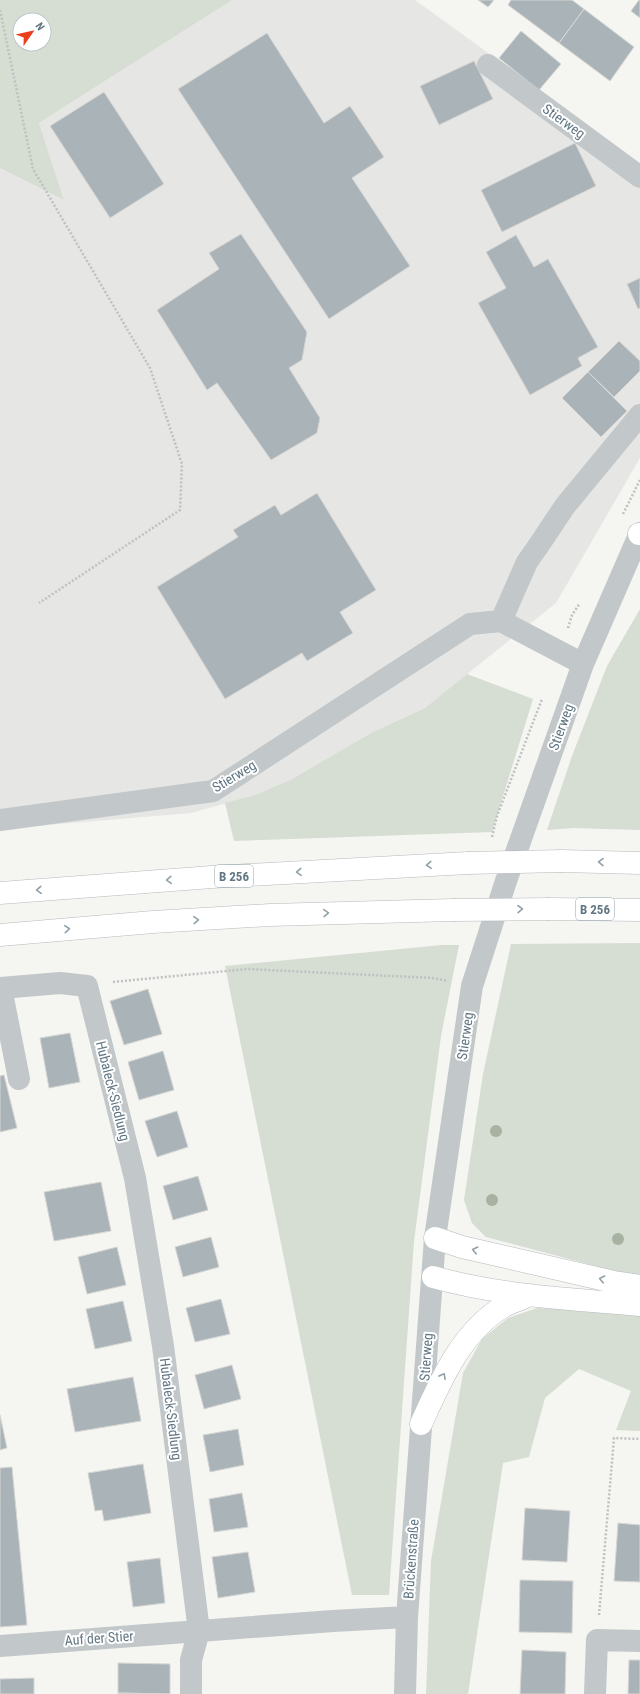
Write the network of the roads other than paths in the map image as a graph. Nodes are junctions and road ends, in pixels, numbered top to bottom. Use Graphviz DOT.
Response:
graph roads {
  1 [pos="488,66"];
  2 [pos="640,177"];
  3 [pos="640,415"];
  4 [pos="640,533"];
  5 [pos="501,621"];
  6 [pos="583,664"];
  7 [pos="0,820"];
  8 [pos="640,863"];
  9 [pos="0,893"];
  10 [pos="640,910"];
  11 [pos="0,935"];
  12 [pos="19,1079"];
  13 [pos="435,1238"];
  14 [pos="432,1277"];
  15 [pos="640,1286"];
  16 [pos="530,1295"];
  17 [pos="640,1305"];
  18 [pos="421,1424"];
  19 [pos="407,1617"];
  20 [pos="199,1631"];
  21 [pos="640,1641"];
  22 [pos="0,1646"];
  23 [pos="191,1694"];
  24 [pos="405,1694"];
  25 [pos="596,1694"];
  1 -- 2 [label="street, Stierweg"];
  3 -- 5 [label="street"];
  4 -- 6 [label="street, Stierweg"];
  5 -- 6 [label="street"];
  5 -- 7 [label="street, Stierweg"];
  6 -- 13 [label="street, Stierweg"];
  8 -- 9 [label="highway, B 256, one-way, bridge"];
  11 -- 10 [label="highway, B 256, one-way, bridge"];
  12 -- 20 [label="street, Hubaleck-Siedlung"];
  13 -- 14 [label="street, Stierweg"];
  15 -- 13 [label="highway, one-way"];
  14 -- 16 [label="highway"];
  14 -- 18 [label="street, Stierweg"];
  16 -- 17 [label="highway"];
  18 -- 16 [label="highway, one-way"];
  18 -- 19 [label="street, Brückenstraße"];
  19 -- 20 [label="street"];
  19 -- 24 [label="street, Brückenstraße"];
  20 -- 22 [label="street, Auf der Stier"];
  20 -- 23 [label="street"];
  21 -- 25 [label="street"];
}
